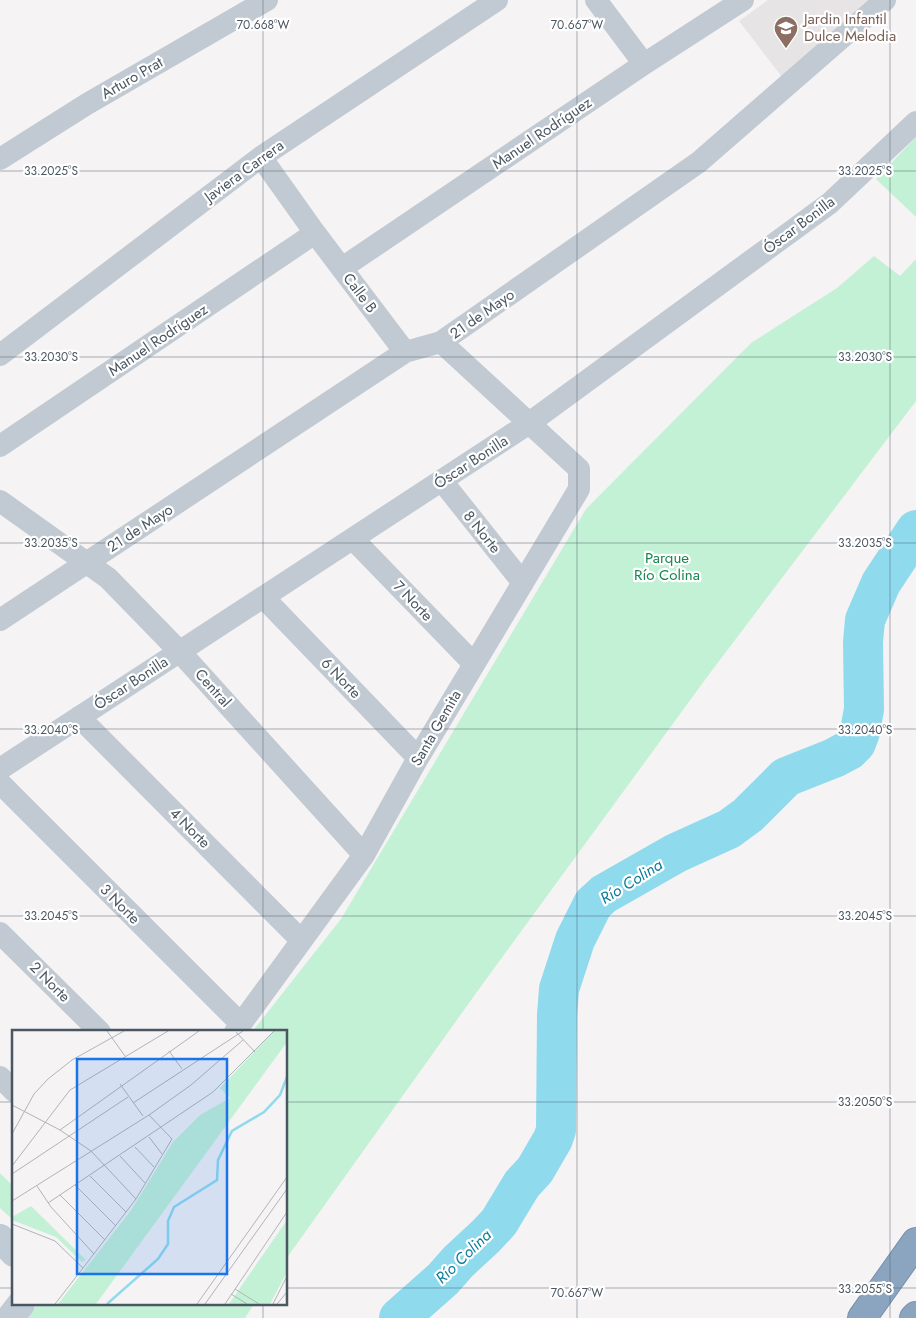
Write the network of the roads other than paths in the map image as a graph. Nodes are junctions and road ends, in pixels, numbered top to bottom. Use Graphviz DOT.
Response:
graph roads {
  1 [pos="267,0"];
  2 [pos="497,0"];
  3 [pos="596,0"];
  4 [pos="743,0"];
  5 [pos="886,0"];
  6 [pos="644,64"];
  7 [pos="916,122"];
  8 [pos="261,157"];
  9 [pos="0,159"];
  10 [pos="316,233"];
  11 [pos="342,268"];
  12 [pos="441,342"];
  13 [pos="405,352"];
  14 [pos="0,355"];
  15 [pos="528,424"];
  16 [pos="0,446"];
  17 [pos="442,481"];
  18 [pos="0,501"];
  19 [pos="353,539"];
  20 [pos="88,563"];
  21 [pos="523,583"];
  22 [pos="264,597"];
  23 [pos="0,620"];
  24 [pos="180,652"];
  25 [pos="474,664"];
  26 [pos="79,717"];
  27 [pos="418,758"];
  28 [pos="0,769"];
  29 [pos="0,784"];
  30 [pos="364,855"];
  31 [pos="0,933"];
  32 [pos="301,940"];
  33 [pos="238,1028"];
  34 [pos="98,1030"];
  35 [pos="0,1077"];
  36 [pos="12,1090"];
  37 [pos="0,1238"];
  38 [pos="916,1242"];
  39 [pos="12,1251"];
  40 [pos="19,1306"];
  41 [pos="10,1318"];
  42 [pos="862,1318"];
  1 -- 9 [label="street, Arturo Prat"];
  2 -- 8 [label="street, Javiera Carrera"];
  3 -- 6 [label="street"];
  4 -- 6 [label="street, Manuel Rodríguez"];
  5 -- 12 [label="street, 21 de Mayo"];
  6 -- 11 [label="street, Manuel Rodríguez"];
  7 -- 15 [label="street, Óscar Bonilla"];
  8 -- 10 [label="street, Calle B"];
  8 -- 14 [label="street, Javiera Carrera"];
  10 -- 11 [label="street, Calle B"];
  10 -- 16 [label="street, Manuel Rodríguez"];
  11 -- 13 [label="street, Calle B"];
  12 -- 13 [label="street, 21 de Mayo"];
  12 -- 15 [label="street, Santa Gemita"];
  13 -- 20 [label="street, 21 de Mayo"];
  15 -- 17 [label="street, Óscar Bonilla"];
  15 -- 21 [label="street, Santa Gemita"];
  17 -- 19 [label="street, Óscar Bonilla"];
  17 -- 21 [label="street, 8 Norte"];
  18 -- 20 [label="street, Central"];
  19 -- 22 [label="street, Óscar Bonilla"];
  19 -- 25 [label="street, 7 Norte"];
  20 -- 23 [label="street, 21 de Mayo"];
  20 -- 24 [label="street, Central"];
  21 -- 25 [label="street, Santa Gemita"];
  22 -- 24 [label="street, Óscar Bonilla"];
  22 -- 27 [label="street, 6 Norte"];
  24 -- 26 [label="street, Óscar Bonilla"];
  24 -- 30 [label="street, Central"];
  25 -- 27 [label="street, Santa Gemita"];
  26 -- 28 [label="street, Óscar Bonilla"];
  26 -- 32 [label="street, 4 Norte"];
  27 -- 30 [label="street, Santa Gemita"];
  29 -- 33 [label="street, 3 Norte"];
  30 -- 32 [label="street, Santa Gemita"];
  31 -- 34 [label="street, 2 Norte"];
  32 -- 33 [label="street, Santa Gemita"];
  35 -- 36 [label="street"];
  37 -- 39 [label="main road"];
  38 -- 42 [label="highway"];
  40 -- 41 [label="main road"];
}
